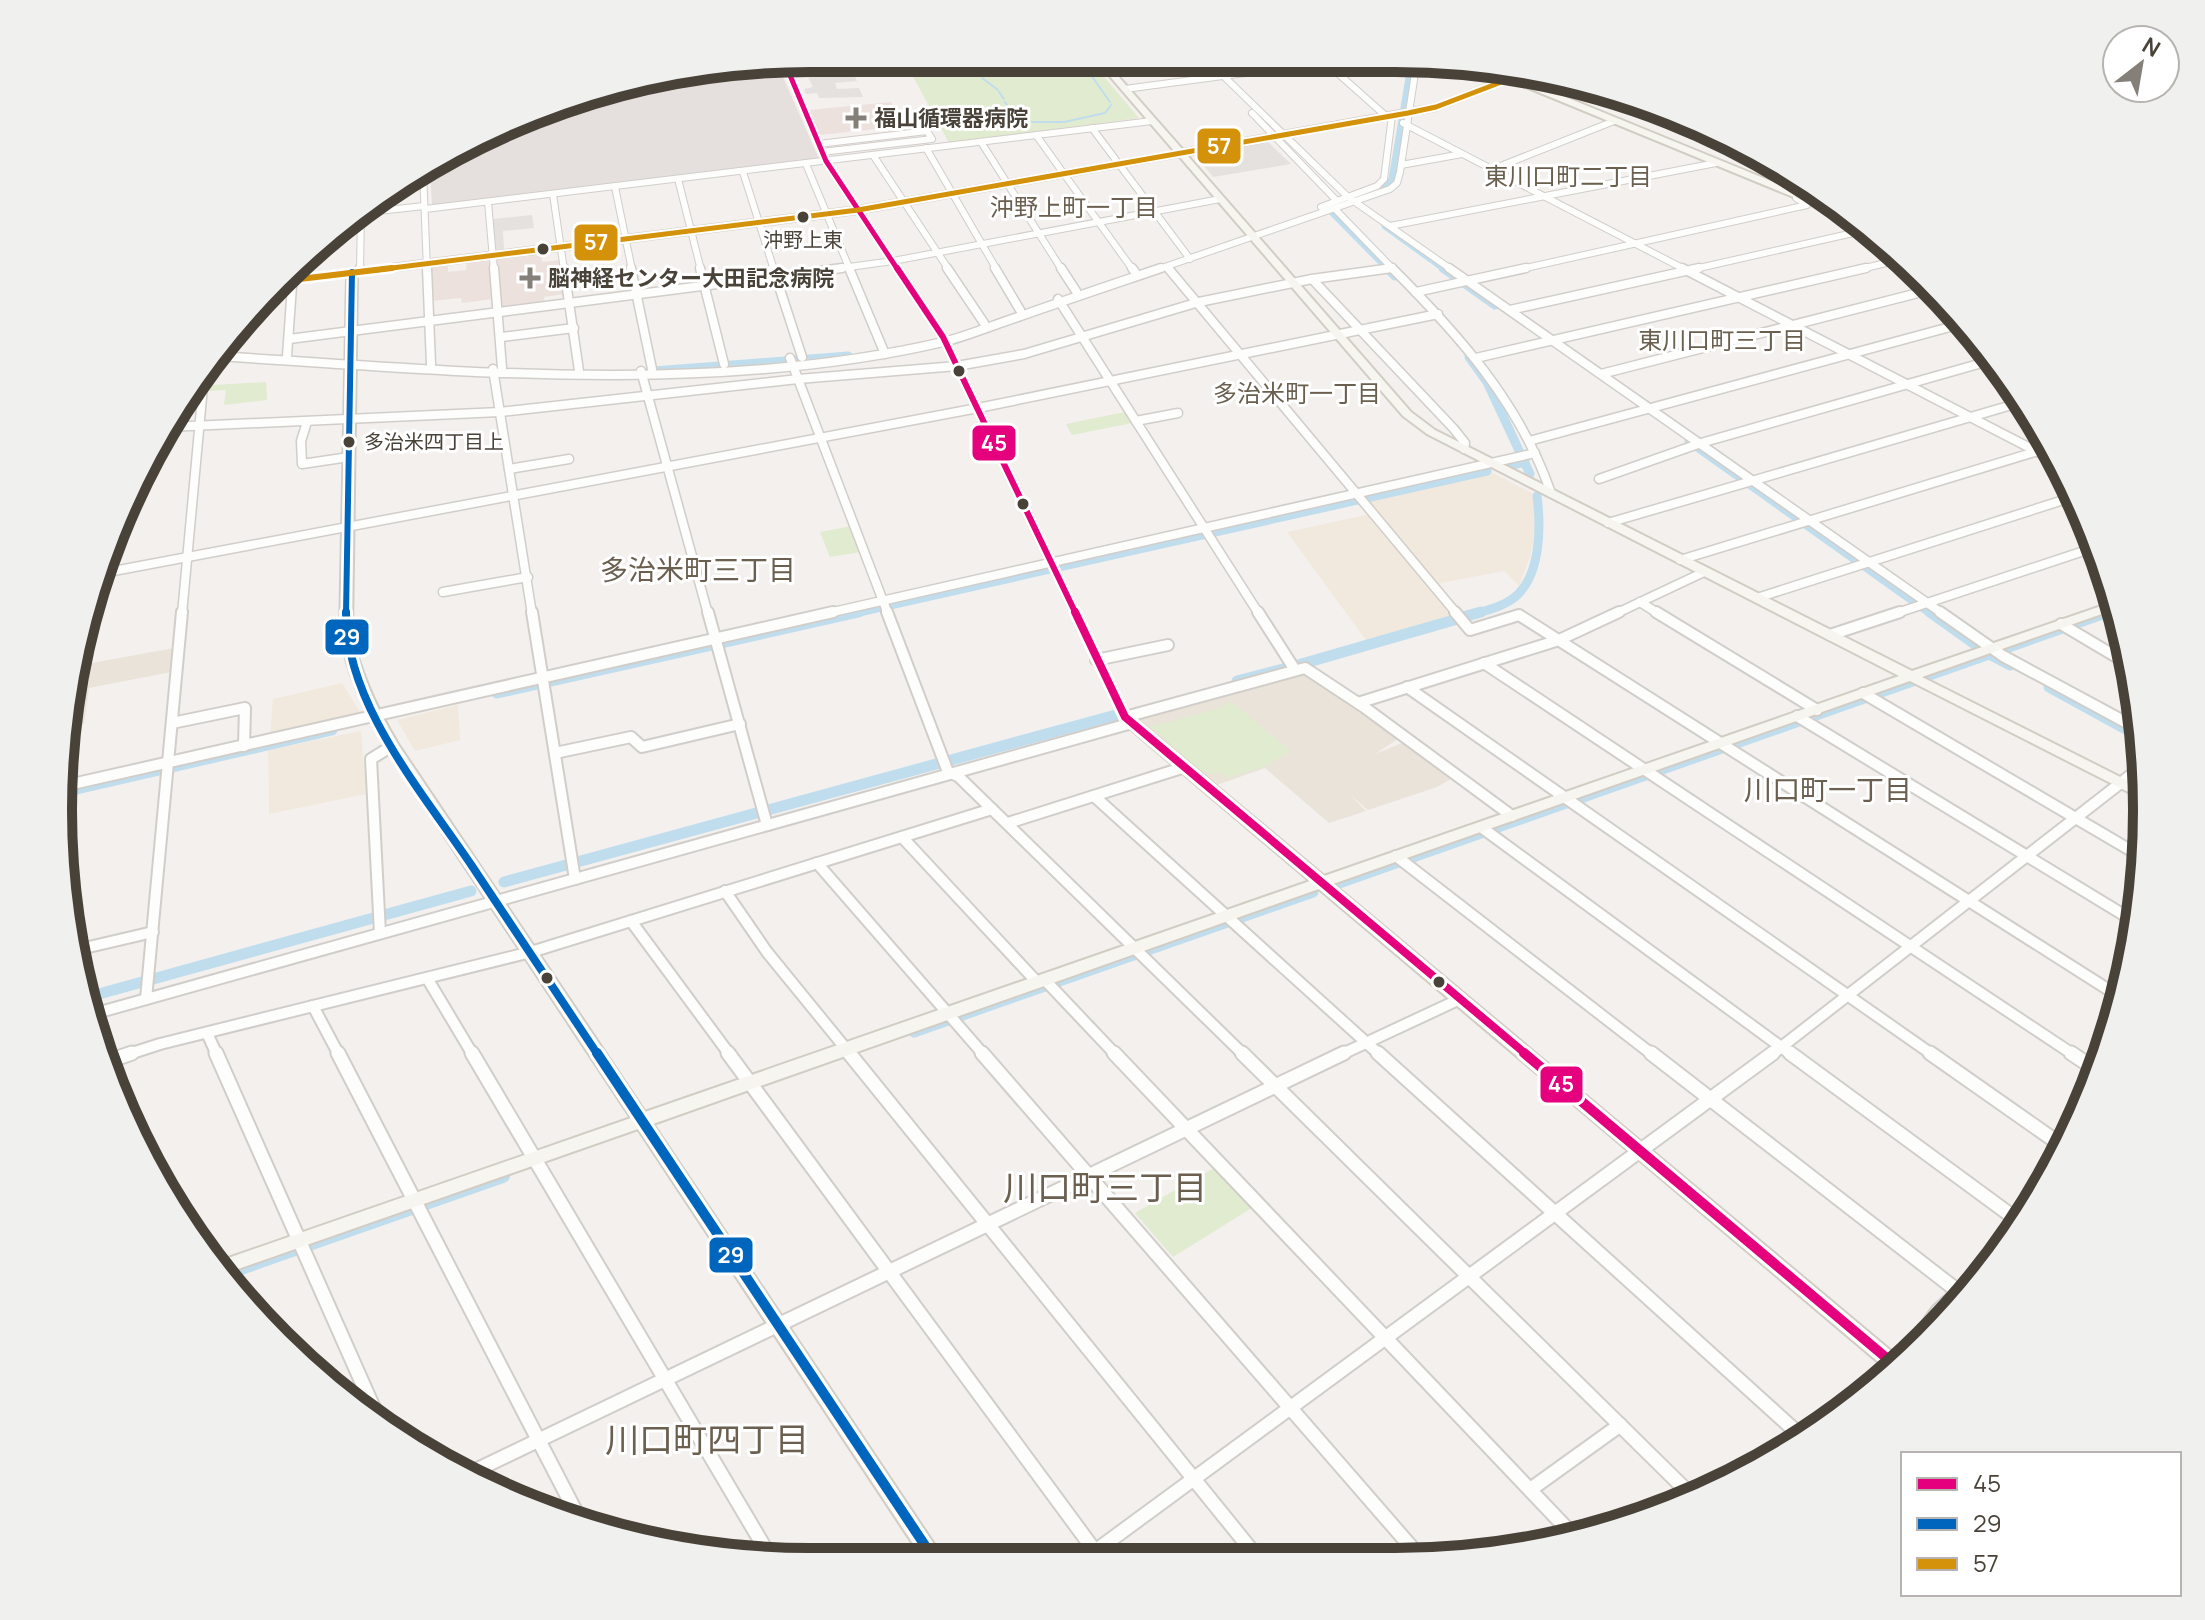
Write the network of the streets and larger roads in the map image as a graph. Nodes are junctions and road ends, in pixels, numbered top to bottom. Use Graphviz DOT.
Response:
graph roads {
  1 [pos="1110,72"];
  2 [pos="1216,72"];
  3 [pos="1252,72"];
  4 [pos="1337,72"];
  5 [pos="789,73"];
  6 [pos="1415,73"];
  7 [pos="1220,77"];
  8 [pos="1507,81"];
  9 [pos="1522,83"];
  10 [pos="1125,89"];
  11 [pos="1408,113"];
  12 [pos="1391,117"];
  13 [pos="1152,121"];
  14 [pos="1614,121"];
  15 [pos="1407,125"];
  16 [pos="1092,128"];
  17 [pos="1036,135"];
  18 [pos="1277,135"];
  19 [pos="981,142"];
  20 [pos="819,144"];
  21 [pos="926,148"];
  22 [pos="1180,151"];
  23 [pos="822,152"];
  24 [pos="1462,154"];
  25 [pos="873,155"];
  26 [pos="826,161"];
  27 [pos="1118,163"];
  28 [pos="1716,163"];
  29 [pos="806,164"];
  30 [pos="1401,165"];
  31 [pos="1493,169"];
  32 [pos="743,172"];
  33 [pos="1063,173"];
  34 [pos="678,179"];
  35 [pos="423,182"];
  36 [pos="1006,182"];
  37 [pos="615,187"];
  38 [pos="951,193"];
  39 [pos="553,194"];
  40 [pos="1797,195"];
  41 [pos="1544,196"];
  42 [pos="1220,199"];
  43 [pos="1352,199"];
  44 [pos="1812,201"];
  45 [pos="488,202"];
  46 [pos="904,202"];
  47 [pos="424,208"];
  48 [pos="1332,208"];
  49 [pos="858,210"];
  50 [pos="1154,211"];
  51 [pos="379,212"];
  52 [pos="826,214"];
  53 [pos="759,222"];
  54 [pos="1099,222"];
  55 [pos="360,226"];
  56 [pos="1390,226"];
  57 [pos="1841,228"];
  58 [pos="691,230"];
  59 [pos="1039,233"];
  60 [pos="1853,233"];
  61 [pos="1252,235"];
  62 [pos="626,238"];
  63 [pos="981,244"];
  64 [pos="1636,244"];
  65 [pos="560,246"];
  66 [pos="937,252"];
  67 [pos="493,255"];
  68 [pos="1188,257"];
  69 [pos="893,261"];
  70 [pos="426,262"];
  71 [pos="1889,262"];
  72 [pos="849,267"];
  73 [pos="1168,267"];
  74 [pos="1389,268"];
  75 [pos="1685,269"];
  76 [pos="356,272"];
  77 [pos="1135,272"];
  78 [pos="301,276"];
  79 [pos="776,276"];
  80 [pos="1312,279"];
  81 [pos="1464,281"];
  82 [pos="1293,283"];
  83 [pos="705,285"];
  84 [pos="289,287"];
  85 [pos="1076,291"];
  86 [pos="1416,292"];
  87 [pos="1921,292"];
  88 [pos="637,294"];
  89 [pos="1738,296"];
  90 [pos="1058,300"];
  91 [pos="1199,302"];
  92 [pos="569,303"];
  93 [pos="1020,310"];
  94 [pos="1510,310"];
  95 [pos="498,312"];
  96 [pos="1435,314"];
  97 [pos="428,321"];
  98 [pos="984,323"];
  99 [pos="1793,325"];
  100 [pos="1953,326"];
  101 [pos="574,328"];
  102 [pos="1360,330"];
  103 [pos="351,331"];
  104 [pos="1338,335"];
  105 [pos="502,337"];
  106 [pos="1082,337"];
  107 [pos="289,339"];
  108 [pos="944,339"];
  109 [pos="1549,341"];
  110 [pos="884,352"];
  111 [pos="1849,354"];
  112 [pos="230,355"];
  113 [pos="1242,355"];
  114 [pos="802,357"];
  115 [pos="287,358"];
  116 [pos="1476,358"];
  117 [pos="791,361"];
  118 [pos="351,362"];
  119 [pos="1982,363"];
  120 [pos="724,364"];
  121 [pos="430,366"];
  122 [pos="957,366"];
  123 [pos="495,369"];
  124 [pos="652,369"];
  125 [pos="579,371"];
  126 [pos="641,372"];
  127 [pos="1601,374"];
  128 [pos="798,379"];
  129 [pos="1111,382"];
  130 [pos="1907,384"];
  131 [pos="202,392"];
  132 [pos="648,398"];
  133 [pos="2012,405"];
  134 [pos="978,408"];
  135 [pos="1646,409"];
  136 [pos="500,412"];
  137 [pos="1178,413"];
  138 [pos="1970,417"];
  139 [pos="349,420"];
  140 [pos="1136,421"];
  141 [pos="307,422"];
  142 [pos="180,427"];
  143 [pos="197,427"];
  144 [pos="821,439"];
  145 [pos="1529,441"];
  146 [pos="1697,445"];
  147 [pos="1464,449"];
  148 [pos="2039,450"];
  149 [pos="2036,451"];
  150 [pos="2041,453"];
  151 [pos="1530,455"];
  152 [pos="349,457"];
  153 [pos="569,459"];
  154 [pos="1491,463"];
  155 [pos="668,467"];
  156 [pos="509,469"];
  157 [pos="1599,479"];
  158 [pos="1749,481"];
  159 [pos="1551,493"];
  160 [pos="512,495"];
  161 [pos="1357,496"];
  162 [pos="2064,500"];
  163 [pos="1805,520"];
  164 [pos="1608,523"];
  165 [pos="348,525"];
  166 [pos="1206,531"];
  167 [pos="2085,550"];
  168 [pos="186,556"];
  169 [pos="1680,560"];
  170 [pos="1865,562"];
  171 [pos="1052,566"];
  172 [pos="112,571"];
  173 [pos="1704,572"];
  174 [pos="528,577"];
  175 [pos="443,592"];
  176 [pos="1757,598"];
  177 [pos="1640,602"];
  178 [pos="884,604"];
  179 [pos="1924,604"];
  180 [pos="2105,608"];
  181 [pos="2061,624"];
  182 [pos="1830,635"];
  183 [pos="1559,640"];
  184 [pos="716,642"];
  185 [pos="1168,645"];
  186 [pos="1989,649"];
  187 [pos="2116,655"];
  188 [pos="1096,660"];
  189 [pos="1484,663"];
  190 [pos="1295,670"];
  191 [pos="1910,676"];
  192 [pos="544,681"];
  193 [pos="1407,687"];
  194 [pos="1863,693"];
  195 [pos="1358,703"];
  196 [pos="1817,710"];
  197 [pos="374,715"];
  198 [pos="1797,716"];
  199 [pos="1129,720"];
  200 [pos="172,723"];
  201 [pos="2128,723"];
  202 [pos="740,724"];
  203 [pos="1722,742"];
  204 [pos="244,746"];
  205 [pos="392,746"];
  206 [pos="555,753"];
  207 [pos="168,766"];
  208 [pos="946,766"];
  209 [pos="1185,767"];
  210 [pos="1644,769"];
  211 [pos="2132,775"];
  212 [pos="2122,783"];
  213 [pos="73,784"];
  214 [pos="2132,789"];
  215 [pos="1094,796"];
  216 [pos="1563,798"];
  217 [pos="992,809"];
  218 [pos="1512,816"];
  219 [pos="2077,818"];
  220 [pos="1008,823"];
  221 [pos="767,825"];
  222 [pos="1481,827"];
  223 [pos="902,837"];
  224 [pos="2131,851"];
  225 [pos="1396,856"];
  226 [pos="2027,857"];
  227 [pos="817,863"];
  228 [pos="575,879"];
  229 [pos="1320,882"];
  230 [pos="725,891"];
  231 [pos="1970,900"];
  232 [pos="498,901"];
  233 [pos="1227,915"];
  234 [pos="2125,916"];
  235 [pos="631,921"];
  236 [pos="153,932"];
  237 [pos="380,933"];
  238 [pos="1911,947"];
  239 [pos="85,948"];
  240 [pos="1133,948"];
  241 [pos="531,952"];
  242 [pos="427,978"];
  243 [pos="1040,980"];
  244 [pos="2110,991"];
  245 [pos="1848,996"];
  246 [pos="146,999"];
  247 [pos="1460,999"];
  248 [pos="313,1006"];
  249 [pos="100,1012"];
  250 [pos="947,1013"];
  251 [pos="207,1033"];
  252 [pos="1367,1042"];
  253 [pos="1781,1047"];
  254 [pos="845,1048"];
  255 [pos="116,1059"];
  256 [pos="2088,1064"];
  257 [pos="750,1082"];
  258 [pos="1274,1088"];
  259 [pos="1712,1101"];
  260 [pos="643,1119"];
  261 [pos="1185,1130"];
  262 [pos="2055,1140"];
  263 [pos="1641,1150"];
  264 [pos="533,1158"];
  265 [pos="1088,1176"];
  266 [pos="414,1199"];
  267 [pos="1555,1213"];
  268 [pos="2012,1216"];
  269 [pos="989,1226"];
  270 [pos="299,1240"];
  271 [pos="230,1265"];
  272 [pos="890,1274"];
  273 [pos="1468,1277"];
  274 [pos="1956,1290"];
  275 [pos="781,1328"];
  276 [pos="1383,1339"];
  277 [pos="1888,1359"];
  278 [pos="664,1381"];
  279 [pos="371,1402"];
  280 [pos="1290,1408"];
  281 [pos="1620,1425"];
  282 [pos="1795,1430"];
  283 [pos="539,1441"];
  284 [pos="479,1469"];
  285 [pos="1194,1479"];
  286 [pos="1531,1489"];
  287 [pos="1684,1489"];
  288 [pos="574,1509"];
  289 [pos="1566,1528"];
  290 [pos="764,1546"];
  291 [pos="1411,1547"];
  292 [pos="927,1548"];
  293 [pos="1088,1548"];
  294 [pos="1104,1548"];
  295 [pos="1250,1548"];
  1 -- 10 [label="street"];
  2 -- 7 [label="street"];
  3 -- 7 [label="street"];
  4 -- 12 [label="street"];
  5 -- 20 [label="street"];
  6 -- 11 [label="street"];
  7 -- 10 [label="street"];
  7 -- 18 [label="street"];
  8 -- 11 [label="street"];
  9 -- 14 [label="street"];
  10 -- 13 [label="street"];
  11 -- 12 [label="street"];
  11 -- 15 [label="street"];
  12 -- 15 [label="street"];
  12 -- 18 [label="street"];
  12 -- 43 [label="street"];
  13 -- 16 [label="street"];
  13 -- 22 [label="street"];
  14 -- 28 [label="street"];
  14 -- 31 [label="street"];
  15 -- 24 [label="street"];
  15 -- 30 [label="street"];
  16 -- 17 [label="street"];
  16 -- 27 [label="street"];
  17 -- 19 [label="street"];
  17 -- 33 [label="street"];
  18 -- 22 [label="street"];
  18 -- 43 [label="street"];
  18 -- 48 [label="street"];
  19 -- 21 [label="street"];
  19 -- 36 [label="street"];
  20 -- 23 [label="street"];
  20 -- 23 [label="street"];
  21 -- 25 [label="street"];
  21 -- 38 [label="street"];
  22 -- 27 [label="street"];
  22 -- 42 [label="street"];
  23 -- 26 [label="street"];
  24 -- 30 [label="street"];
  24 -- 31 [label="street"];
  25 -- 26 [label="street"];
  25 -- 46 [label="street"];
  26 -- 29 [label="street"];
  26 -- 49 [label="street"];
  27 -- 33 [label="street"];
  27 -- 50 [label="street"];
  28 -- 40 [label="street"];
  28 -- 41 [label="street"];
  29 -- 32 [label="street"];
  29 -- 52 [label="street"];
  30 -- 43 [label="street"];
  31 -- 41 [label="street"];
  32 -- 34 [label="street"];
  32 -- 53 [label="street"];
  33 -- 36 [label="street"];
  33 -- 54 [label="street"];
  34 -- 37 [label="street"];
  34 -- 58 [label="street"];
  35 -- 47 [label="street"];
  36 -- 38 [label="street"];
  36 -- 59 [label="street"];
  37 -- 39 [label="street"];
  37 -- 62 [label="street"];
  38 -- 46 [label="street"];
  38 -- 63 [label="street"];
  39 -- 45 [label="street"];
  39 -- 65 [label="street"];
  40 -- 44 [label="street"];
  40 -- 64 [label="street"];
  41 -- 56 [label="street"];
  41 -- 64 [label="street"];
  42 -- 50 [label="street"];
  42 -- 61 [label="street"];
  43 -- 48 [label="street"];
  43 -- 56 [label="street"];
  45 -- 47 [label="street"];
  45 -- 67 [label="street"];
  46 -- 49 [label="street"];
  46 -- 66 [label="street"];
  47 -- 51 [label="street"];
  47 -- 70 [label="street"];
  48 -- 61 [label="street"];
  48 -- 61 [label="street"];
  48 -- 74 [label="street"];
  49 -- 52 [label="street"];
  49 -- 69 [label="street"];
  50 -- 54 [label="street"];
  50 -- 68 [label="street"];
  52 -- 53 [label="street"];
  52 -- 72 [label="street"];
  53 -- 58 [label="street"];
  53 -- 79 [label="street"];
  54 -- 59 [label="street"];
  54 -- 77 [label="street"];
  55 -- 76 [label="street"];
  56 -- 81 [label="street"];
  57 -- 60 [label="street"];
  58 -- 62 [label="street"];
  58 -- 83 [label="street"];
  59 -- 63 [label="street"];
  59 -- 85 [label="street"];
  60 -- 75 [label="street"];
  61 -- 68 [label="street"];
  61 -- 82 [label="street"];
  62 -- 65 [label="street"];
  62 -- 88 [label="street"];
  63 -- 66 [label="street"];
  63 -- 93 [label="street"];
  64 -- 75 [label="street"];
  64 -- 81 [label="street"];
  65 -- 67 [label="street"];
  65 -- 92 [label="street"];
  66 -- 69 [label="street"];
  66 -- 98 [label="street"];
  67 -- 70 [label="street"];
  67 -- 95 [label="street"];
  68 -- 73 [label="street"];
  68 -- 77 [label="street"];
  69 -- 72 [label="street"];
  69 -- 108 [label="street"];
  70 -- 76 [label="street"];
  70 -- 97 [label="street"];
  71 -- 89 [label="street"];
  72 -- 79 [label="street"];
  72 -- 110 [label="street"];
  73 -- 90 [label="street"];
  73 -- 91 [label="street"];
  74 -- 80 [label="street"];
  74 -- 86 [label="street"];
  75 -- 89 [label="street"];
  75 -- 94 [label="street"];
  76 -- 78 [label="street"];
  76 -- 103 [label="street"];
  77 -- 85 [label="street"];
  79 -- 83 [label="street"];
  79 -- 114 [label="street"];
  80 -- 82 [label="street"];
  80 -- 102 [label="street"];
  81 -- 86 [label="street"];
  81 -- 94 [label="street"];
  82 -- 91 [label="street"];
  82 -- 104 [label="street"];
  83 -- 88 [label="street"];
  83 -- 120 [label="street"];
  84 -- 107 [label="street"];
  85 -- 90 [label="street"];
  86 -- 96 [label="street"];
  87 -- 99 [label="street"];
  88 -- 92 [label="street"];
  88 -- 124 [label="street"];
  89 -- 99 [label="street"];
  89 -- 109 [label="street"];
  90 -- 93 [label="street"];
  90 -- 106 [label="street"];
  90 -- 108 [label="street"];
  91 -- 106 [label="street"];
  91 -- 113 [label="street"];
  92 -- 95 [label="street"];
  92 -- 101 [label="street"];
  93 -- 98 [label="street"];
  94 -- 109 [label="street"];
  95 -- 97 [label="street"];
  95 -- 105 [label="street"];
  96 -- 102 [label="street"];
  96 -- 116 [label="street"];
  97 -- 103 [label="street"];
  97 -- 121 [label="street"];
  98 -- 108 [label="street"];
  99 -- 111 [label="street"];
  99 -- 127 [label="street"];
  100 -- 111 [label="street"];
  101 -- 105 [label="street"];
  101 -- 125 [label="street"];
  102 -- 104 [label="street"];
  102 -- 147 [label="street"];
  103 -- 107 [label="street"];
  103 -- 118 [label="street"];
  104 -- 113 [label="street"];
  104 -- 147 [label="street"];
  105 -- 123 [label="street"];
  106 -- 122 [label="street"];
  106 -- 129 [label="street"];
  107 -- 115 [label="street"];
  108 -- 110 [label="street"];
  108 -- 122 [label="street"];
  109 -- 116 [label="street"];
  109 -- 127 [label="street"];
  110 -- 114 [label="street"];
  110 -- 117 [label="street"];
  111 -- 130 [label="street"];
  111 -- 135 [label="street"];
  112 -- 115 [label="street"];
  113 -- 129 [label="street"];
  113 -- 161 [label="street"];
  114 -- 117 [label="street"];
  115 -- 118 [label="street"];
  116 -- 145 [label="street"];
  117 -- 120 [label="street"];
  117 -- 126 [label="street"];
  117 -- 128 [label="street"];
  118 -- 121 [label="street"];
  118 -- 139 [label="street"];
  119 -- 130 [label="street"];
  120 -- 124 [label="street"];
  121 -- 123 [label="street"];
  122 -- 128 [label="street"];
  122 -- 134 [label="street"];
  123 -- 125 [label="street"];
  123 -- 126 [label="street"];
  123 -- 136 [label="street"];
  124 -- 126 [label="street"];
  125 -- 126 [label="street"];
  126 -- 132 [label="street"];
  127 -- 135 [label="street"];
  128 -- 132 [label="street"];
  128 -- 144 [label="street"];
  129 -- 134 [label="street"];
  129 -- 140 [label="street"];
  130 -- 138 [label="street"];
  130 -- 146 [label="street"];
  131 -- 143 [label="street"];
  132 -- 136 [label="street"];
  132 -- 155 [label="street"];
  133 -- 138 [label="street"];
  134 -- 144 [label="street"];
  134 -- 171 [label="street"];
  135 -- 145 [label="street"];
  135 -- 146 [label="street"];
  136 -- 139 [label="street"];
  136 -- 156 [label="street"];
  137 -- 140 [label="street"];
  138 -- 149 [label="street"];
  138 -- 158 [label="street"];
  139 -- 141 [label="street"];
  139 -- 152 [label="street"];
  140 -- 166 [label="street"];
  141 -- 143 [label="street"];
  141 -- 152 [label="street"];
  142 -- 143 [label="street"];
  143 -- 168 [label="street"];
  144 -- 155 [label="street"];
  144 -- 178 [label="street"];
  145 -- 151 [label="street"];
  146 -- 157 [label="street"];
  146 -- 158 [label="street"];
  147 -- 154 [label="street"];
  148 -- 149 [label="street"];
  149 -- 150 [label="street"];
  149 -- 163 [label="street"];
  151 -- 154 [label="street"];
  151 -- 159 [label="street"];
  152 -- 165 [label="street"];
  153 -- 156 [label="street"];
  154 -- 159 [label="street"];
  154 -- 161 [label="street"];
  155 -- 160 [label="street"];
  155 -- 184 [label="street"];
  156 -- 160 [label="street"];
  158 -- 163 [label="street"];
  158 -- 164 [label="street"];
  159 -- 164 [label="street"];
  160 -- 165 [label="street"];
  160 -- 174 [label="street"];
  161 -- 166 [label="street"];
  161 -- 183 [label="street"];
  162 -- 170 [label="street"];
  163 -- 169 [label="street"];
  163 -- 170 [label="street"];
  164 -- 169 [label="street"];
  165 -- 168 [label="street"];
  165 -- 197 [label="street"];
  166 -- 171 [label="street"];
  166 -- 190 [label="street"];
  167 -- 179 [label="street"];
  168 -- 172 [label="street"];
  168 -- 200 [label="street"];
  169 -- 173 [label="street"];
  170 -- 176 [label="street"];
  170 -- 179 [label="street"];
  171 -- 178 [label="street"];
  171 -- 188 [label="street"];
  173 -- 176 [label="street"];
  173 -- 177 [label="street"];
  174 -- 175 [label="street"];
  174 -- 192 [label="street"];
  176 -- 182 [label="street"];
  177 -- 183 [label="street"];
  177 -- 196 [label="street"];
  178 -- 184 [label="street"];
  178 -- 208 [label="street"];
  179 -- 182 [label="street"];
  179 -- 186 [label="street"];
  180 -- 181 [label="street"];
  181 -- 186 [label="street"];
  181 -- 187 [label="street"];
  182 -- 191 [label="street"];
  183 -- 189 [label="street"];
  183 -- 203 [label="street"];
  184 -- 192 [label="street"];
  184 -- 202 [label="street"];
  185 -- 188 [label="street"];
  186 -- 191 [label="street"];
  186 -- 201 [label="street"];
  188 -- 199 [label="street"];
  189 -- 193 [label="street"];
  189 -- 210 [label="street"];
  190 -- 195 [label="street"];
  190 -- 199 [label="street"];
  191 -- 194 [label="street"];
  191 -- 212 [label="street"];
  192 -- 197 [label="street"];
  192 -- 206 [label="street"];
  193 -- 195 [label="street"];
  193 -- 216 [label="street"];
  194 -- 196 [label="street"];
  194 -- 219 [label="street"];
  195 -- 218 [label="street"];
  196 -- 198 [label="street"];
  197 -- 204 [label="street"];
  197 -- 205 [label="street"];
  198 -- 203 [label="street"];
  198 -- 226 [label="street"];
  199 -- 208 [label="street"];
  199 -- 209 [label="street"];
  200 -- 204 [label="street"];
  200 -- 207 [label="street"];
  202 -- 206 [label="street"];
  202 -- 221 [label="street"];
  203 -- 210 [label="street"];
  203 -- 231 [label="street"];
  204 -- 207 [label="street"];
  205 -- 232 [label="street"];
  205 -- 237 [label="street"];
  206 -- 228 [label="street"];
  207 -- 213 [label="street"];
  207 -- 236 [label="street"];
  208 -- 217 [label="street"];
  208 -- 221 [label="street"];
  209 -- 215 [label="street"];
  209 -- 229 [label="street"];
  210 -- 216 [label="street"];
  210 -- 238 [label="street"];
  211 -- 212 [label="street"];
  212 -- 214 [label="street"];
  212 -- 219 [label="street"];
  215 -- 220 [label="street"];
  215 -- 233 [label="street"];
  216 -- 218 [label="street"];
  216 -- 245 [label="street"];
  217 -- 220 [label="street"];
  217 -- 223 [label="street"];
  218 -- 222 [label="street"];
  219 -- 224 [label="street"];
  219 -- 226 [label="street"];
  220 -- 240 [label="street"];
  221 -- 228 [label="street"];
  222 -- 225 [label="street"];
  222 -- 253 [label="street"];
  223 -- 227 [label="street"];
  223 -- 243 [label="street"];
  225 -- 229 [label="street"];
  225 -- 259 [label="street"];
  226 -- 231 [label="street"];
  226 -- 234 [label="street"];
  227 -- 230 [label="street"];
  227 -- 250 [label="street"];
  228 -- 232 [label="street"];
  229 -- 233 [label="street"];
  229 -- 247 [label="street"];
  230 -- 235 [label="street"];
  230 -- 254 [label="street"];
  231 -- 238 [label="street"];
  231 -- 244 [label="street"];
  232 -- 237 [label="street"];
  232 -- 241 [label="street"];
  233 -- 240 [label="street"];
  233 -- 252 [label="street"];
  235 -- 241 [label="street"];
  235 -- 257 [label="street"];
  236 -- 239 [label="street"];
  236 -- 246 [label="street"];
  237 -- 246 [label="street"];
  238 -- 245 [label="street"];
  238 -- 256 [label="street"];
  240 -- 243 [label="street"];
  240 -- 258 [label="street"];
  241 -- 242 [label="street"];
  241 -- 260 [label="street"];
  242 -- 248 [label="street"];
  242 -- 264 [label="street"];
  243 -- 250 [label="street"];
  243 -- 261 [label="street"];
  245 -- 253 [label="street"];
  245 -- 262 [label="street"];
  246 -- 249 [label="street"];
  247 -- 252 [label="street"];
  247 -- 263 [label="street"];
  248 -- 251 [label="street"];
  248 -- 266 [label="street"];
  250 -- 254 [label="street"];
  250 -- 265 [label="street"];
  251 -- 255 [label="street"];
  251 -- 270 [label="street"];
  252 -- 258 [label="street"];
  252 -- 267 [label="street"];
  253 -- 259 [label="street"];
  253 -- 268 [label="street"];
  254 -- 257 [label="street"];
  254 -- 269 [label="street"];
  257 -- 260 [label="street"];
  257 -- 272 [label="street"];
  258 -- 261 [label="street"];
  258 -- 273 [label="street"];
  259 -- 263 [label="street"];
  259 -- 274 [label="street"];
  260 -- 264 [label="street"];
  260 -- 275 [label="street"];
  261 -- 265 [label="street"];
  261 -- 276 [label="street"];
  263 -- 267 [label="street"];
  263 -- 277 [label="street"];
  264 -- 266 [label="street"];
  264 -- 278 [label="street"];
  265 -- 269 [label="street"];
  265 -- 280 [label="street"];
  266 -- 270 [label="street"];
  266 -- 283 [label="street"];
  267 -- 273 [label="street"];
  267 -- 282 [label="street"];
  269 -- 272 [label="street"];
  269 -- 285 [label="street"];
  270 -- 271 [label="street"];
  270 -- 279 [label="street"];
  272 -- 275 [label="street"];
  272 -- 293 [label="street"];
  273 -- 276 [label="street"];
  273 -- 281 [label="street"];
  275 -- 278 [label="street"];
  275 -- 292 [label="street"];
  276 -- 280 [label="street"];
  276 -- 286 [label="street"];
  278 -- 283 [label="street"];
  278 -- 290 [label="street"];
  280 -- 285 [label="street"];
  280 -- 291 [label="street"];
  281 -- 286 [label="street"];
  281 -- 287 [label="street"];
  283 -- 284 [label="street"];
  283 -- 288 [label="street"];
  285 -- 294 [label="street"];
  285 -- 295 [label="street"];
  286 -- 289 [label="street"];
}
